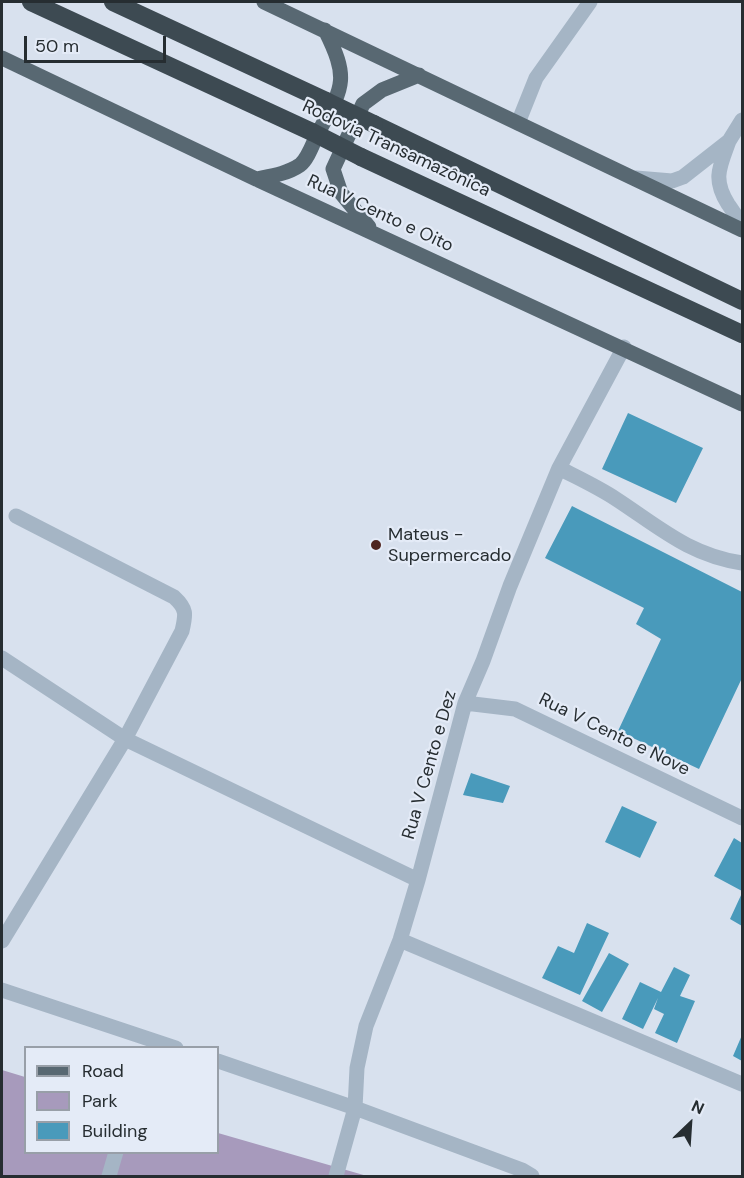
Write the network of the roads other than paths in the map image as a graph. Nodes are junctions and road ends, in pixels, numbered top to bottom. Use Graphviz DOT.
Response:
graph roads {
  1 [pos="31,2"];
  2 [pos="113,2"];
  3 [pos="264,2"];
  4 [pos="590,2"];
  5 [pos="325,30"];
  6 [pos="2,58"];
  7 [pos="419,75"];
  8 [pos="742,120"];
  9 [pos="518,123"];
  10 [pos="729,141"];
  11 [pos="633,178"];
  12 [pos="256,179"];
  13 [pos="742,224"];
  14 [pos="742,230"];
  15 [pos="374,233"];
  16 [pos="742,301"];
  17 [pos="742,334"];
  18 [pos="624,347"];
  19 [pos="742,404"];
  20 [pos="559,468"];
  21 [pos="16,516"];
  22 [pos="742,563"];
  23 [pos="2,658"];
  24 [pos="465,703"];
  25 [pos="125,739"];
  26 [pos="742,818"];
  27 [pos="418,880"];
  28 [pos="400,940"];
  29 [pos="2,941"];
  30 [pos="2,990"];
  31 [pos="146,1043"];
  32 [pos="168,1046"];
  33 [pos="219,1062"];
  34 [pos="742,1084"];
  35 [pos="356,1108"];
  36 [pos="116,1154"];
  37 [pos="110,1176"];
  38 [pos="336,1176"];
  39 [pos="532,1176"];
  1 -- 17 [label="highway, Rodovia Transamazônica, bridge"];
  2 -- 16 [label="highway, Rodovia Transamazônica, bridge"];
  3 -- 5 [label="main road"];
  4 -- 9 [label="street"];
  5 -- 7 [label="main road"];
  5 -- 12 [label="main road"];
  6 -- 12 [label="main road, Rua V Cento e Oito"];
  7 -- 9 [label="main road"];
  7 -- 15 [label="main road"];
  8 -- 10 [label="street"];
  9 -- 11 [label="main road"];
  10 -- 11 [label="street"];
  10 -- 13 [label="street"];
  11 -- 14 [label="main road"];
  12 -- 15 [label="main road, Rua V Cento e Oito"];
  15 -- 18 [label="main road, Rua V Cento e Oito"];
  18 -- 19 [label="main road, Rua V Cento e Oito"];
  18 -- 20 [label="street, Rua V Cento e Dez"];
  20 -- 22 [label="street"];
  20 -- 24 [label="street, Rua V Cento e Dez"];
  21 -- 25 [label="street"];
  23 -- 25 [label="street"];
  24 -- 26 [label="street, Rua V Cento e Nove"];
  24 -- 27 [label="street, Rua V Cento e Dez"];
  25 -- 27 [label="street"];
  25 -- 29 [label="street"];
  27 -- 28 [label="street, Rua V Cento e Dez"];
  28 -- 34 [label="street"];
  28 -- 35 [label="street, Rua V Cento e Dez"];
  30 -- 31 [label="street"];
  31 -- 32 [label="street"];
  33 -- 35 [label="street"];
  35 -- 38 [label="street, Rua V Cento e Dez"];
  35 -- 39 [label="street"];
  36 -- 37 [label="street"];
}
